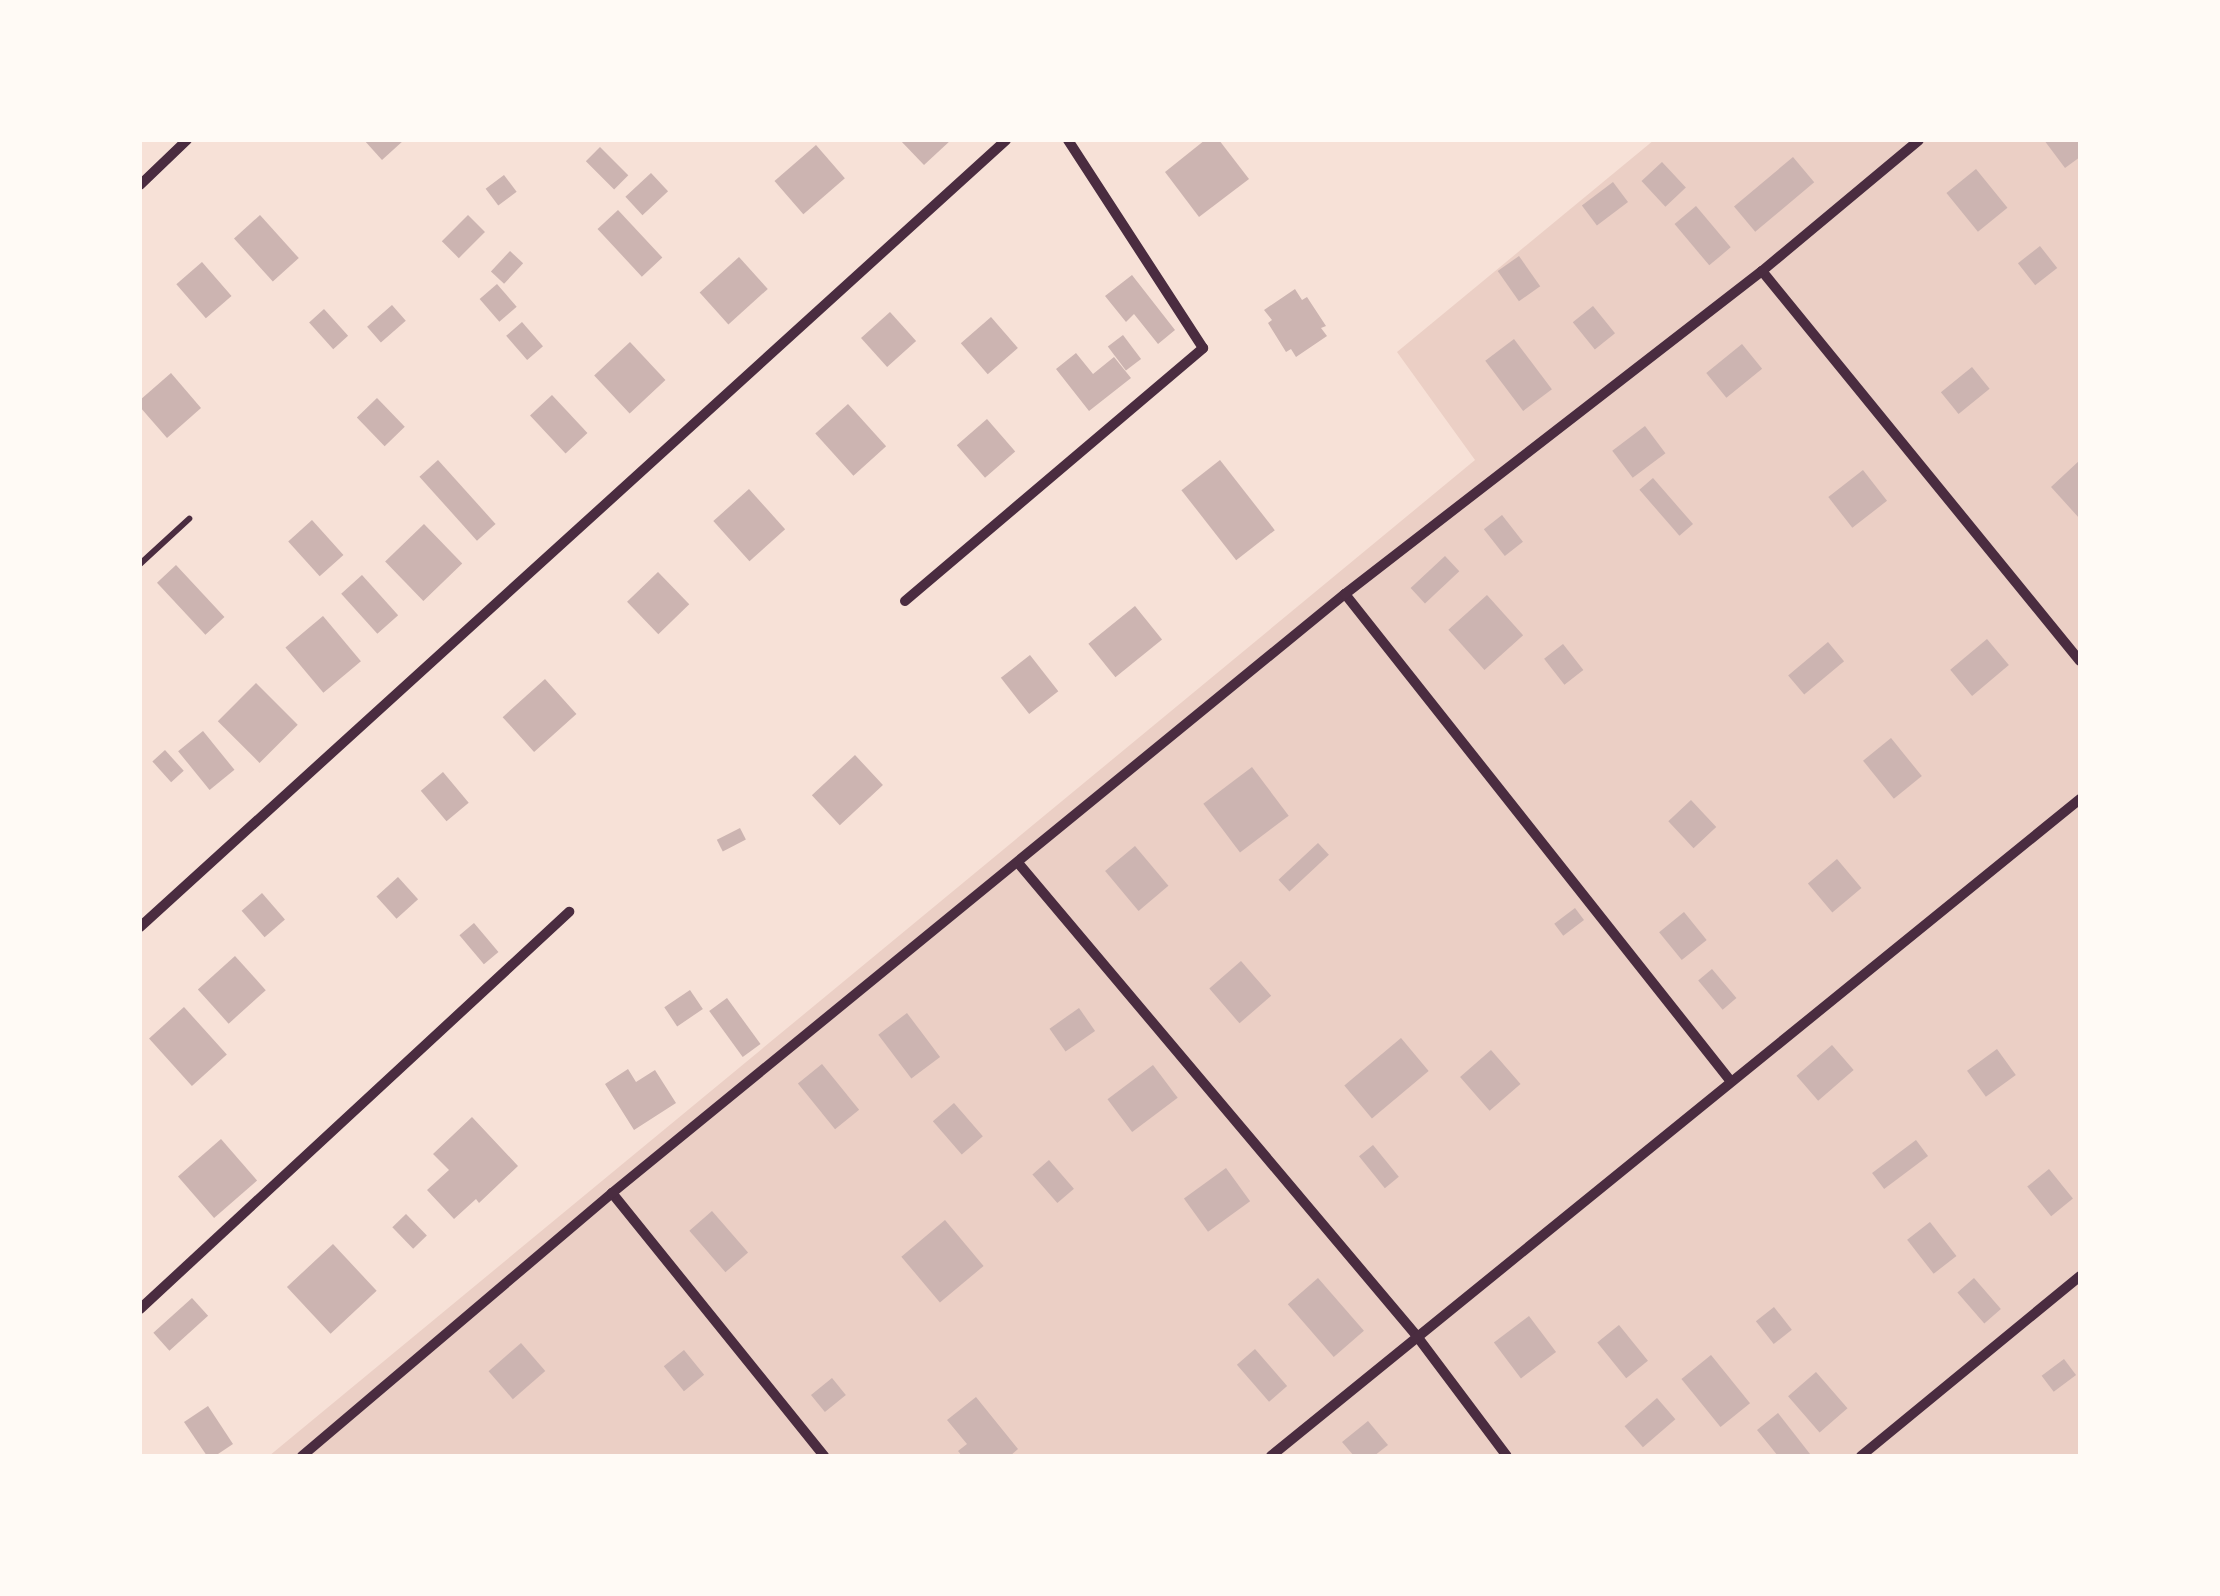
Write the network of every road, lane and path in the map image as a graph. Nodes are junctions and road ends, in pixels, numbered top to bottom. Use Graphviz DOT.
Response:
graph roads {
  1 [pos="188,140"];
  2 [pos="1006,140"];
  3 [pos="1068,140"];
  4 [pos="1918,140"];
  5 [pos="140,184"];
  6 [pos="1762,271"];
  7 [pos="190,520"];
  8 [pos="140,564"];
  9 [pos="1344,594"];
  10 [pos="905,601"];
  11 [pos="2080,662"];
  12 [pos="2080,799"];
  13 [pos="1020,864"];
  14 [pos="569,912"];
  15 [pos="140,928"];
  16 [pos="1729,1080"];
  17 [pos="612,1194"];
  18 [pos="2080,1276"];
  19 [pos="140,1309"];
  20 [pos="1416,1336"];
  21 [pos="302,1456"];
  22 [pos="824,1456"];
  23 [pos="1271,1456"];
  24 [pos="1507,1456"];
  25 [pos="1861,1456"];
  1 -- 5 [label="street"];
  2 -- 15 [label="street"];
  3 -- 10 [label="street"];
  4 -- 6 [label="street"];
  6 -- 9 [label="street"];
  6 -- 11 [label="street"];
  7 -- 8 [label="lane"];
  9 -- 13 [label="street"];
  9 -- 16 [label="street"];
  12 -- 16 [label="street"];
  13 -- 17 [label="street"];
  13 -- 20 [label="street"];
  14 -- 19 [label="street"];
  16 -- 20 [label="street"];
  17 -- 21 [label="street"];
  17 -- 22 [label="street"];
  18 -- 25 [label="street"];
  20 -- 23 [label="street"];
  20 -- 24 [label="street"];
}
